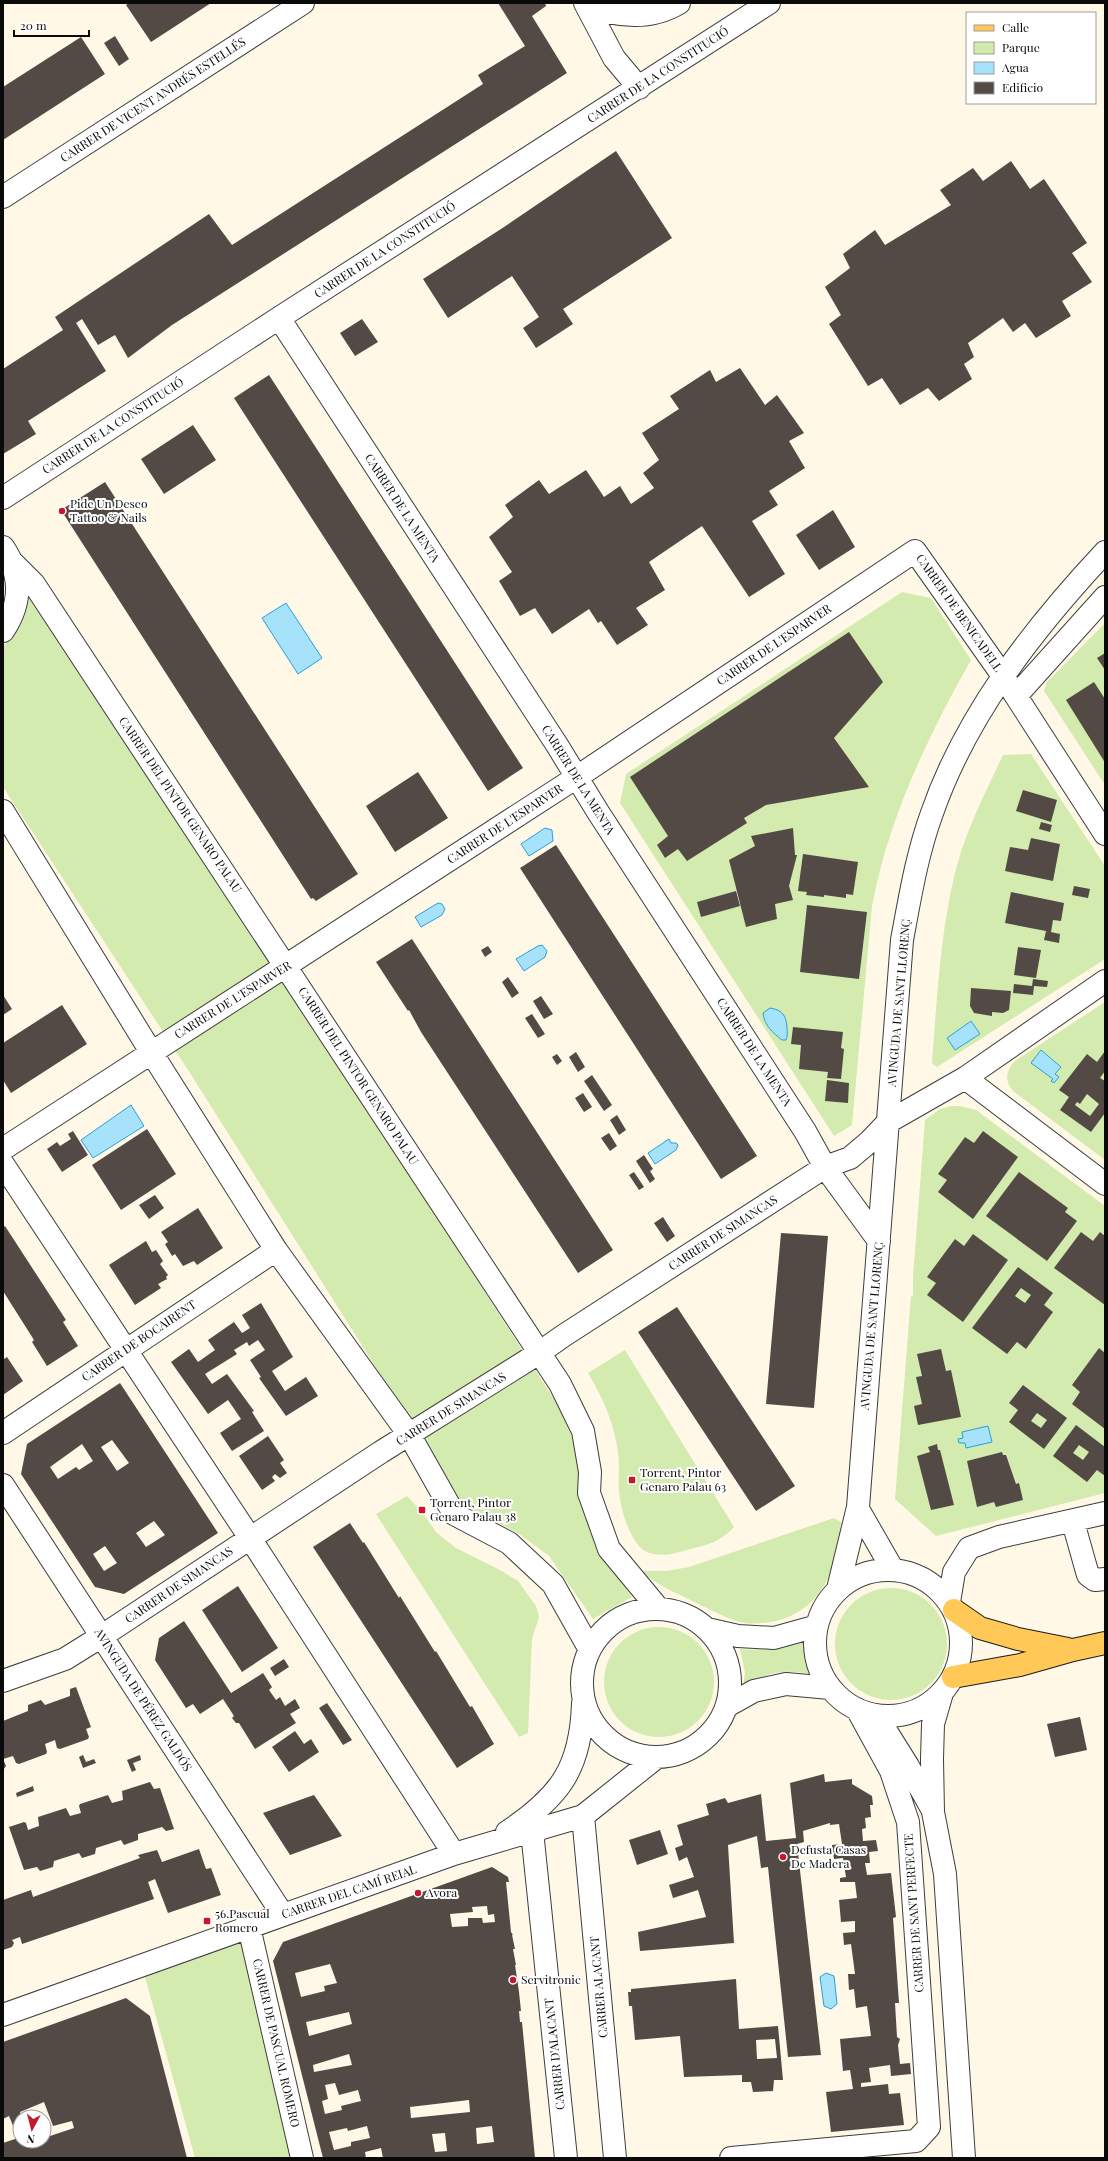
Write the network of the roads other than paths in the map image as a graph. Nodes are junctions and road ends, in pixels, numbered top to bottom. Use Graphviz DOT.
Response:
graph roads {
  1 [pos="303,3"];
  2 [pos="679,3"];
  3 [pos="768,3"];
  4 [pos="585,4"];
  5 [pos="639,88"];
  6 [pos="3,197"];
  7 [pos="279,318"];
  8 [pos="3,498"];
  9 [pos="914,551"];
  10 [pos="1105,552"];
  11 [pos="8,554"];
  12 [pos="1105,597"];
  13 [pos="3,631"];
  14 [pos="1004,676"];
  15 [pos="1016,696"];
  16 [pos="577,777"];
  17 [pos="3,811"];
  18 [pos="1105,834"];
  19 [pos="286,966"];
  20 [pos="1105,981"];
  21 [pos="151,1052"];
  22 [pos="966,1078"];
  23 [pos="888,1122"];
  24 [pos="3,1149"];
  25 [pos="3,1164"];
  26 [pos="825,1167"];
  27 [pos="1105,1184"];
  28 [pos="879,1241"];
  29 [pos="276,1250"];
  30 [pos="126,1349"];
  31 [pos="539,1354"];
  32 [pos="3,1433"];
  33 [pos="410,1436"];
  34 [pos="3,1484"];
  35 [pos="858,1509"];
  36 [pos="1105,1513"];
  37 [pos="1073,1522"];
  38 [pos="250,1538"];
  39 [pos="893,1570"];
  40 [pos="1105,1579"];
  41 [pos="838,1589"];
  42 [pos="951,1606"];
  43 [pos="658,1608"];
  44 [pos="817,1626"];
  45 [pos="708,1629"];
  46 [pos="102,1636"];
  47 [pos="1105,1643"];
  48 [pos="589,1648"];
  49 [pos="1073,1650"];
  50 [pos="3,1681"];
  51 [pos="948,1685"];
  52 [pos="830,1688"];
  53 [pos="583,1700"];
  54 [pos="727,1706"];
  55 [pos="867,1712"];
  56 [pos="657,1757"];
  57 [pos="934,1812"];
  58 [pos="583,1816"];
  59 [pos="532,1831"];
  60 [pos="492,1843"];
  61 [pos="454,1854"];
  62 [pos="284,1915"];
  63 [pos="249,1927"];
  64 [pos="3,2015"];
  65 [pos="302,2158"];
  66 [pos="566,2158"];
  67 [pos="615,2158"];
  68 [pos="731,2158"];
  69 [pos="964,2158"];
  1 -- 6 [label="street, CARRER DE VICENT ANDRÉS ESTELLÉS"];
  2 -- 4 [label="street"];
  3 -- 5 [label="street, CARRER DE LA CONSTITUCIÓ"];
  4 -- 5 [label="street"];
  5 -- 7 [label="street, CARRER DE LA CONSTITUCIÓ"];
  7 -- 8 [label="street, CARRER DE LA CONSTITUCIÓ"];
  7 -- 16 [label="street, CARRER DE LA MENTA"];
  9 -- 14 [label="street, CARRER DE BENICADELL"];
  9 -- 16 [label="street, CARRER DE L'ESPARVER"];
  10 -- 14 [label="street, AVINGUDA DE SANT LLORENÇ"];
  11 -- 13 [label="street"];
  11 -- 19 [label="street, CARRER DEL PINTOR GENARO PALAU"];
  12 -- 15 [label="street"];
  14 -- 15 [label="street, CARRER DE BENICADELL"];
  14 -- 23 [label="street, AVINGUDA DE SANT LLORENÇ"];
  15 -- 18 [label="street, CARRER DE BENICADELL"];
  16 -- 19 [label="street, CARRER DE L'ESPARVER"];
  16 -- 26 [label="street, CARRER DE LA MENTA"];
  17 -- 21 [label="street"];
  19 -- 21 [label="street, CARRER DE L'ESPARVER"];
  19 -- 31 [label="street, CARRER DEL PINTOR GENARO PALAU"];
  20 -- 22 [label="street, CARRER DE SIMANCAS"];
  21 -- 24 [label="street, CARRER DE L'ESPARVER"];
  21 -- 29 [label="street"];
  22 -- 23 [label="street, CARRER DE SIMANCAS"];
  22 -- 27 [label="street"];
  23 -- 26 [label="street, CARRER DE SIMANCAS"];
  23 -- 28 [label="street, AVINGUDA DE SANT LLORENÇ"];
  25 -- 30 [label="street"];
  26 -- 28 [label="street, CARRER DE LA MENTA"];
  26 -- 31 [label="street, CARRER DE SIMANCAS"];
  28 -- 35 [label="street, AVINGUDA DE SANT LLORENÇ"];
  29 -- 30 [label="street, CARRER DE BOCAIRENT"];
  29 -- 33 [label="street"];
  30 -- 32 [label="street, CARRER DE BOCAIRENT"];
  30 -- 38 [label="street"];
  31 -- 33 [label="street, CARRER DE SIMANCAS"];
  31 -- 43 [label="street, CARRER DEL PINTOR GENARO PALAU"];
  33 -- 38 [label="street, CARRER DE SIMANCAS"];
  33 -- 48 [label="street"];
  34 -- 46 [label="street, AVINGUDA DE PÉREZ GALDÓS"];
  35 -- 39 [label="street"];
  35 -- 41 [label="street, AVINGUDA DE SANT LLORENÇ"];
  36 -- 37 [label="street"];
  37 -- 40 [label="street"];
  37 -- 42 [label="street"];
  38 -- 46 [label="street, CARRER DE SIMANCAS"];
  38 -- 61 [label="street"];
  39 -- 41 [label="street"];
  39 -- 42 [label="street"];
  41 -- 44 [label="street"];
  42 -- 49 [label="main road"];
  42 -- 51 [label="street"];
  43 -- 45 [label="street"];
  43 -- 48 [label="street"];
  44 -- 45 [label="street"];
  44 -- 52 [label="street"];
  45 -- 54 [label="street"];
  46 -- 50 [label="street, CARRER DE SIMANCAS"];
  46 -- 62 [label="street, AVINGUDA DE PÉREZ GALDÓS"];
  47 -- 49 [label="main road"];
  48 -- 53 [label="street"];
  49 -- 51 [label="main road"];
  51 -- 55 [label="street"];
  51 -- 57 [label="street"];
  52 -- 54 [label="street"];
  52 -- 55 [label="street"];
  53 -- 56 [label="street"];
  53 -- 60 [label="street, CARRER DEL CAMÍ REIAL"];
  54 -- 56 [label="street"];
  55 -- 57 [label="street"];
  55 -- 68 [label="street, CARRER DE SANT PERFECTE"];
  56 -- 58 [label="street, CARRER DEL CAMÍ REIAL"];
  57 -- 69 [label="street"];
  58 -- 59 [label="street, CARRER DEL CAMÍ REIAL"];
  58 -- 67 [label="street, CARRER ALACANT"];
  59 -- 60 [label="street, CARRER DEL CAMÍ REIAL"];
  59 -- 66 [label="street, CARRER D'ALACANT"];
  60 -- 61 [label="street, CARRER DEL CAMÍ REIAL"];
  61 -- 62 [label="street, CARRER DEL CAMÍ REIAL"];
  62 -- 63 [label="street, CARRER DEL CAMÍ REIAL"];
  63 -- 64 [label="street, CARRER DEL CAMÍ REIAL"];
  63 -- 65 [label="street, CARRER DE PASCUAL ROMERO"];
}
